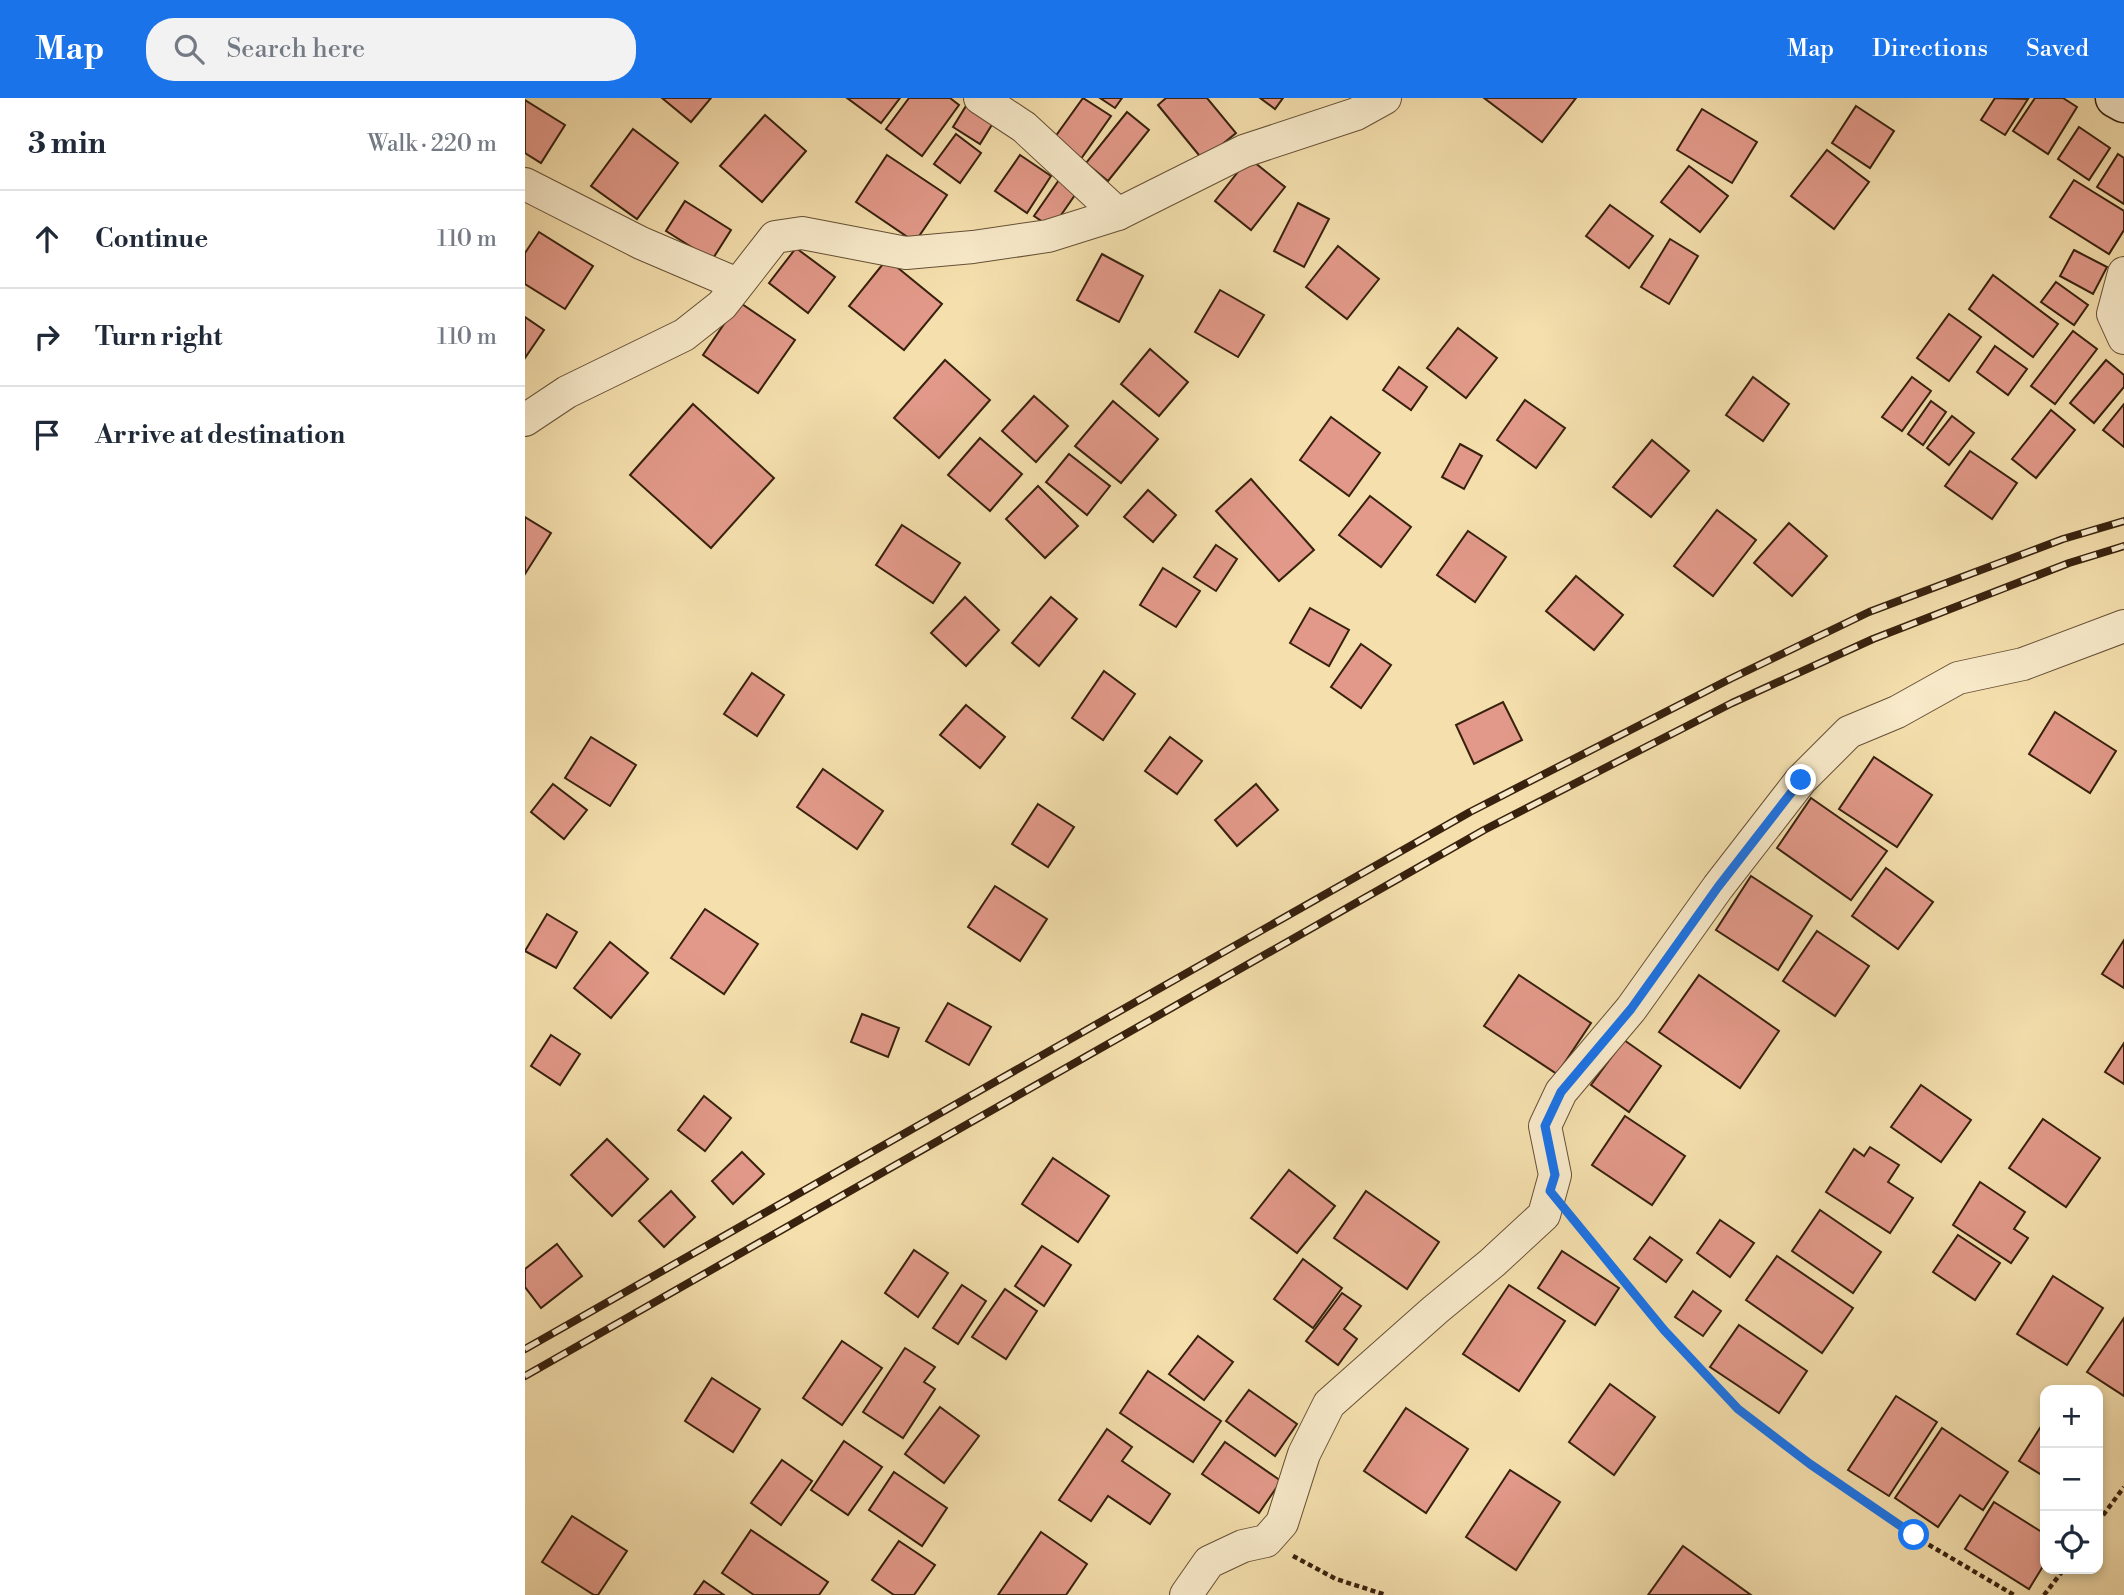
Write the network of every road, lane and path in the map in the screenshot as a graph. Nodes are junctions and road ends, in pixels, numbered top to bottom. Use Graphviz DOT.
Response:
graph roads {
  1 [pos="980,98"];
  2 [pos="1385,98"];
  3 [pos="2115,98"];
  4 [pos="2124,103"];
  5 [pos="525,184"];
  6 [pos="1118,214"];
  7 [pos="2124,273"];
  8 [pos="737,284"];
  9 [pos="2124,338"];
  10 [pos="525,420"];
  11 [pos="2124,626"];
  12 [pos="1550,1191"];
  13 [pos="2124,1487"];
  14 [pos="2103,1515"];
  15 [pos="1266,1541"];
  16 [pos="2060,1574"];
  17 [pos="1186,1595"];
  18 [pos="1386,1595"];
  19 [pos="2014,1595"];
  20 [pos="2044,1595"];
  1 -- 6 [label="street"];
  2 -- 6 [label="street"];
  3 -- 4 [label="street"];
  5 -- 8 [label="street"];
  6 -- 8 [label="street"];
  7 -- 9 [label="street"];
  8 -- 10 [label="street"];
  11 -- 12 [label="street"];
  12 -- 15 [label="street"];
  12 -- 19 [label="path"];
  13 -- 14 [label="path"];
  15 -- 17 [label="street"];
  15 -- 18 [label="path"];
  16 -- 20 [label="path"];
}
